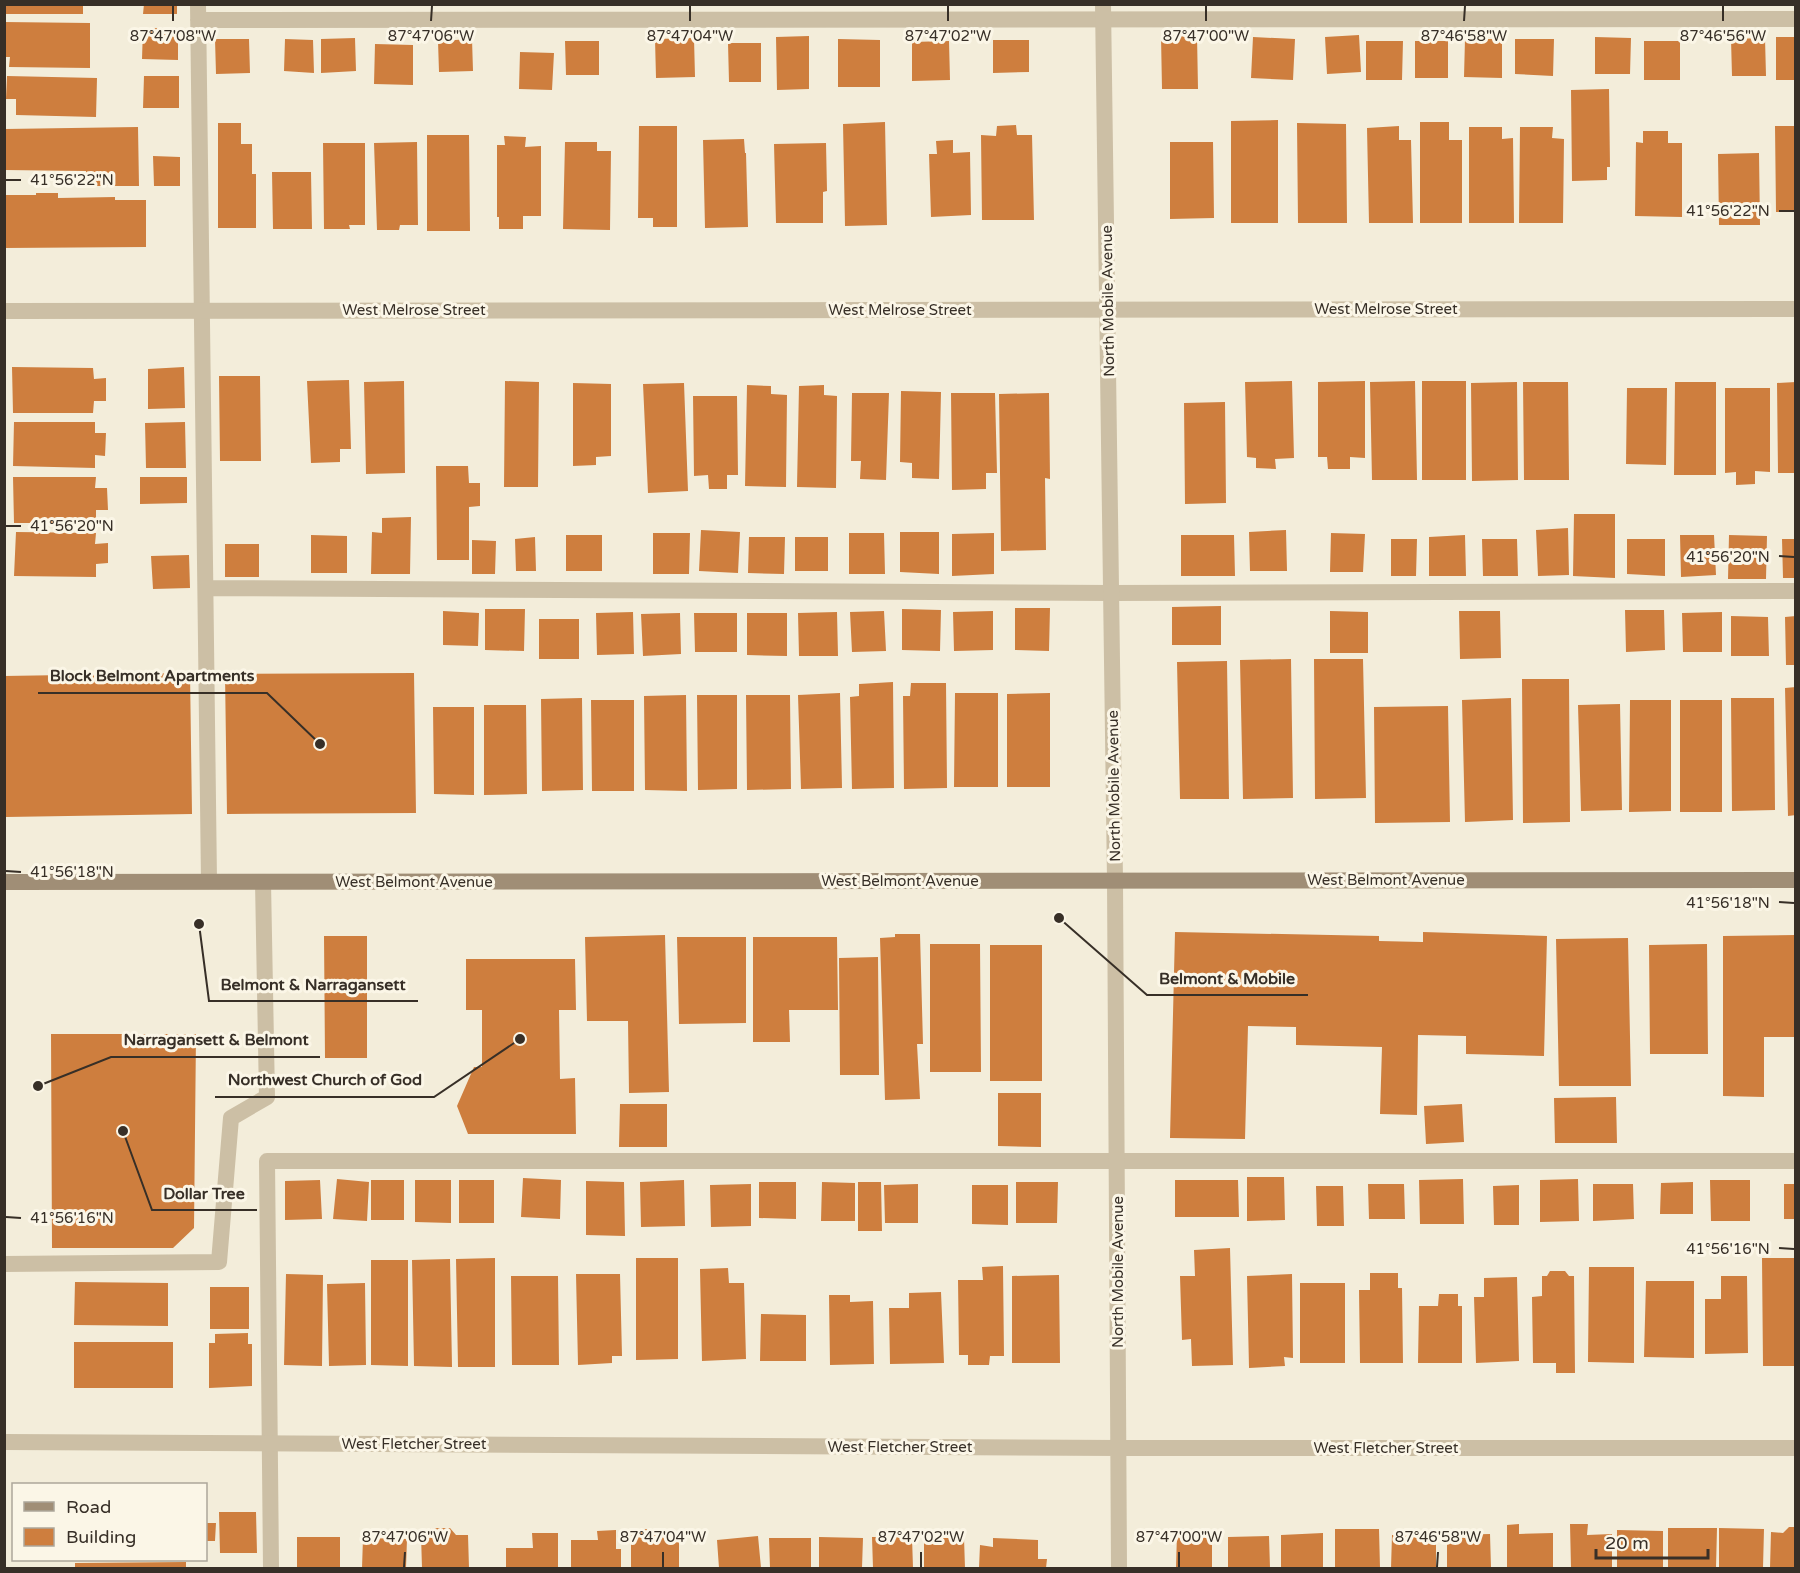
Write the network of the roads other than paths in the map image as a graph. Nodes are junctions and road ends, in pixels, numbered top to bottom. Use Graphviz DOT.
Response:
graph roads {
  1 [pos="198,12"];
  2 [pos="1103,12"];
  3 [pos="1796,19"];
  4 [pos="1108,309"];
  5 [pos="1796,309"];
  6 [pos="202,310"];
  7 [pos="4,311"];
  8 [pos="206,588"];
  9 [pos="1796,591"];
  10 [pos="1111,593"];
  11 [pos="1796,879"];
  12 [pos="1115,880"];
  13 [pos="209,881"];
  14 [pos="4,882"];
  15 [pos="263,882"];
  16 [pos="1117,1161"];
  17 [pos="1796,1161"];
  18 [pos="4,1264"];
  19 [pos="4,1442"];
  20 [pos="270,1443"];
  21 [pos="1119,1448"];
  22 [pos="1796,1448"];
  23 [pos="271,1569"];
  24 [pos="1119,1569"];
  1 -- 2 [label="street"];
  1 -- 6 [label="street"];
  2 -- 3 [label="street"];
  2 -- 4 [label="street, North Mobile Avenue"];
  4 -- 5 [label="street, West Melrose Street"];
  4 -- 6 [label="street, West Melrose Street"];
  4 -- 10 [label="street, North Mobile Avenue"];
  6 -- 7 [label="street, West Melrose Street"];
  6 -- 8 [label="street"];
  8 -- 10 [label="street"];
  8 -- 13 [label="street"];
  9 -- 10 [label="street"];
  10 -- 12 [label="street, North Mobile Avenue"];
  11 -- 12 [label="main road, West Belmont Avenue"];
  12 -- 15 [label="main road, West Belmont Avenue"];
  12 -- 16 [label="street, North Mobile Avenue"];
  13 -- 14 [label="main road, West Belmont Avenue"];
  13 -- 15 [label="main road, West Belmont Avenue"];
  15 -- 18 [label="street"];
  16 -- 17 [label="street"];
  16 -- 20 [label="street"];
  16 -- 21 [label="street, North Mobile Avenue"];
  19 -- 20 [label="street, West Fletcher Street"];
  20 -- 21 [label="street, West Fletcher Street"];
  20 -- 23 [label="street"];
  21 -- 22 [label="street, West Fletcher Street"];
  21 -- 24 [label="street, North Mobile Avenue"];
}
